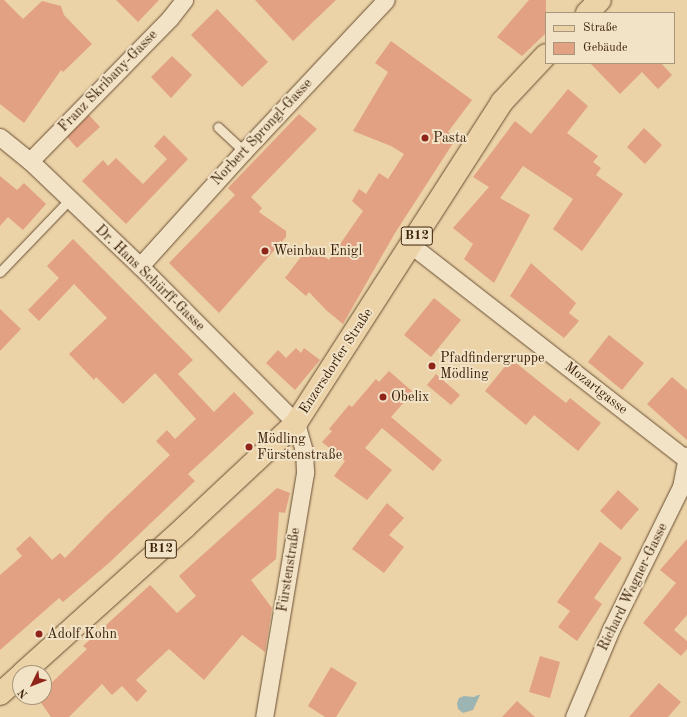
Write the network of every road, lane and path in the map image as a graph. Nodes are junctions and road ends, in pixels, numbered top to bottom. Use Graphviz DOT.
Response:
graph roads {
  1 [pos="184,0"];
  2 [pos="386,0"];
  3 [pos="600,0"];
  4 [pos="588,12"];
  5 [pos="545,56"];
  6 [pos="218,127"];
  7 [pos="0,137"];
  8 [pos="244,151"];
  9 [pos="30,161"];
  10 [pos="69,200"];
  11 [pos="411,245"];
  12 [pos="140,266"];
  13 [pos="0,272"];
  14 [pos="296,423"];
  15 [pos="686,457"];
  16 [pos="32,665"];
  17 [pos="12,683"];
  18 [pos="0,694"];
  19 [pos="264,717"];
  20 [pos="574,717"];
  1 -- 9 [label="street, Franz Skribany-Gasse"];
  2 -- 8 [label="street, Norbert Sprongl-Gasse"];
  3 -- 4 [label="main road"];
  5 -- 11 [label="main road, Enzersdorfer Straße / B12"];
  6 -- 8 [label="lane"];
  7 -- 9 [label="street, Dr. Hans Schürff-Gasse"];
  8 -- 12 [label="street, Norbert Sprongl-Gasse"];
  9 -- 10 [label="street, Dr. Hans Schürff-Gasse"];
  10 -- 12 [label="street, Dr. Hans Schürff-Gasse"];
  10 -- 13 [label="lane"];
  11 -- 14 [label="main road, Enzersdorfer Straße / B12"];
  11 -- 15 [label="street, Mozartgasse"];
  12 -- 14 [label="street, Dr. Hans Schürff-Gasse"];
  14 -- 16 [label="main road, Enzersdorfer Straße / B12"];
  14 -- 19 [label="street, Fürstenstraße"];
  15 -- 20 [label="street, Richard Wagner-Gasse"];
  17 -- 18 [label="main road"];
}
